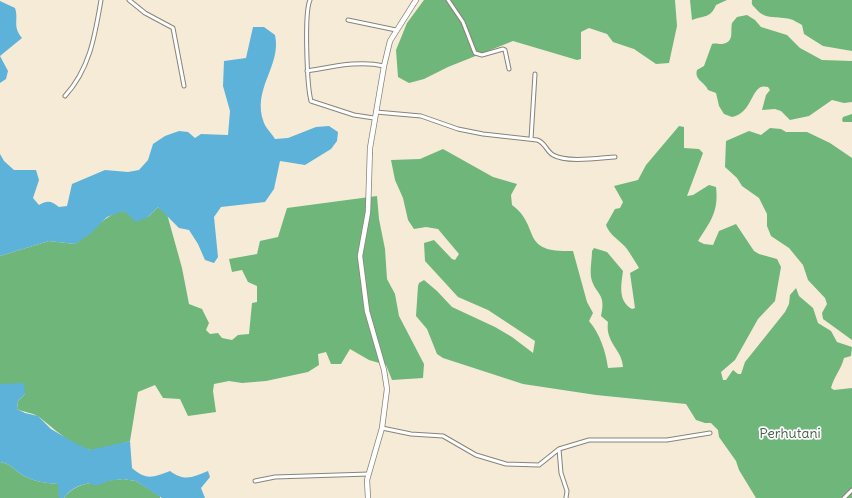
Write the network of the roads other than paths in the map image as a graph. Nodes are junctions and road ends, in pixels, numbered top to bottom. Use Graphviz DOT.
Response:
graph roads {
  1 [pos="101,0"];
  2 [pos="129,0"];
  3 [pos="310,0"];
  4 [pos="416,0"];
  5 [pos="448,0"];
  6 [pos="348,20"];
  7 [pos="396,30"];
  8 [pos="384,66"];
  9 [pos="509,69"];
  10 [pos="307,71"];
  11 [pos="535,74"];
  12 [pos="184,86"];
  13 [pos="65,96"];
  14 [pos="376,112"];
  15 [pos="374,118"];
  16 [pos="531,139"];
  17 [pos="615,157"];
  18 [pos="382,428"];
  19 [pos="710,433"];
  20 [pos="559,449"];
  21 [pos="369,474"];
  22 [pos="255,481"];
  23 [pos="852,490"];
  24 [pos="368,498"];
  25 [pos="566,498"];
  26 [pos="844,498"];
  1 -- 13 [label="street"];
  2 -- 12 [label="street"];
  3 -- 10 [label="street"];
  4 -- 7 [label="street"];
  5 -- 9 [label="street"];
  6 -- 7 [label="street"];
  7 -- 8 [label="street"];
  8 -- 10 [label="street"];
  8 -- 14 [label="street"];
  10 -- 15 [label="street"];
  11 -- 16 [label="street"];
  14 -- 15 [label="street"];
  14 -- 16 [label="street"];
  15 -- 18 [label="street"];
  16 -- 17 [label="street"];
  18 -- 20 [label="street"];
  18 -- 21 [label="street"];
  19 -- 20 [label="street"];
  20 -- 25 [label="street"];
  21 -- 22 [label="street"];
  21 -- 24 [label="street"];
  23 -- 26 [label="street"];
}
